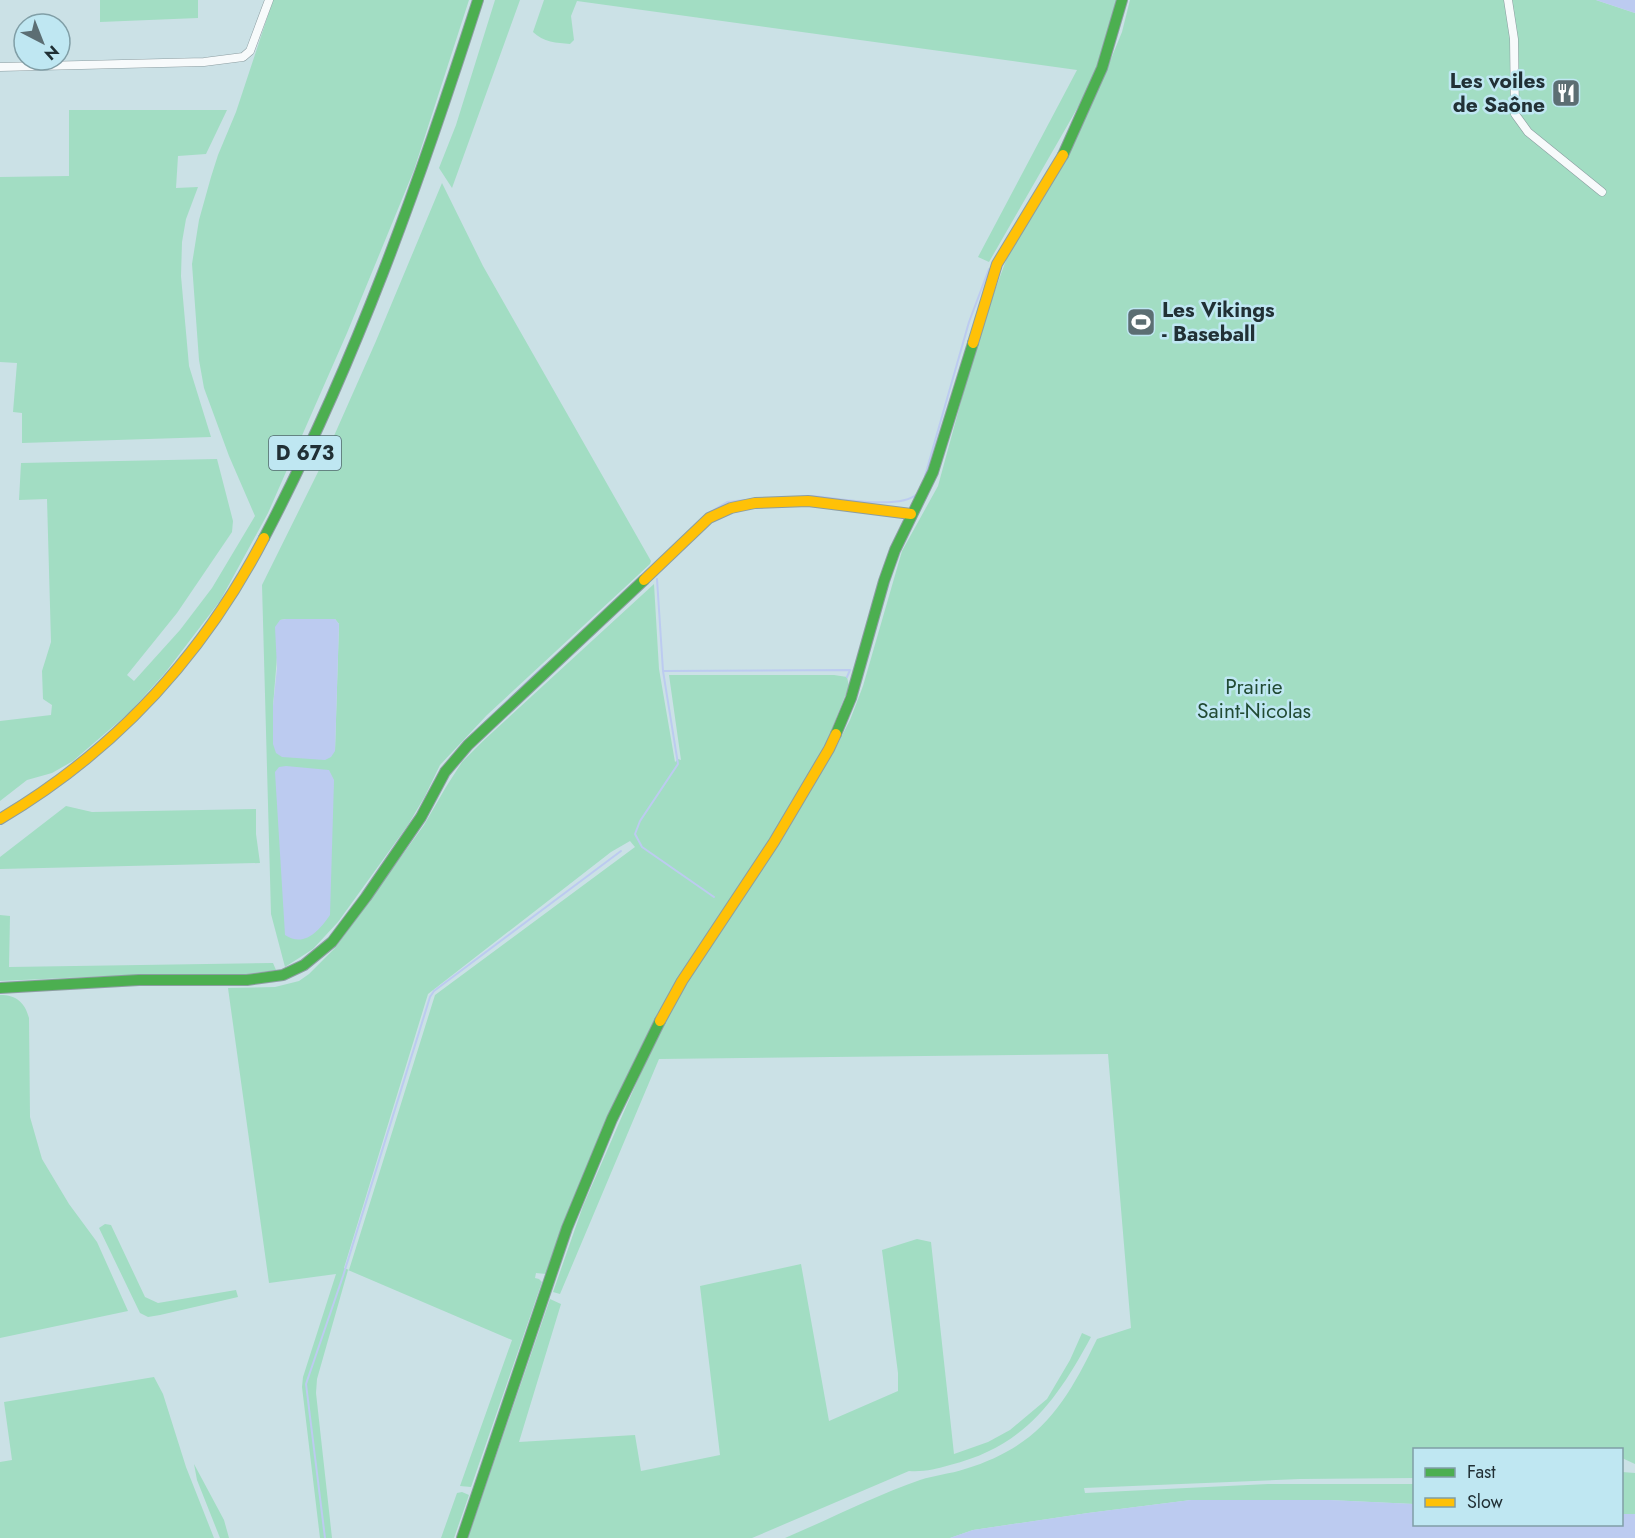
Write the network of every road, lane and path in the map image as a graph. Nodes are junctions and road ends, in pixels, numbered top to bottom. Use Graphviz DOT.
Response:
graph roads {
  1 [pos="269,0"];
  2 [pos="478,0"];
  3 [pos="1122,0"];
  4 [pos="1508,0"];
  5 [pos="0,67"];
  6 [pos="1602,192"];
  7 [pos="911,514"];
  8 [pos="0,819"];
  9 [pos="0,988"];
  10 [pos="462,1538"];
  1 -- 5 [label="street"];
  2 -- 8 [label="street, D 673"];
  3 -- 7 [label="street"];
  4 -- 6 [label="street"];
  7 -- 9 [label="street"];
  7 -- 10 [label="street"];
}
